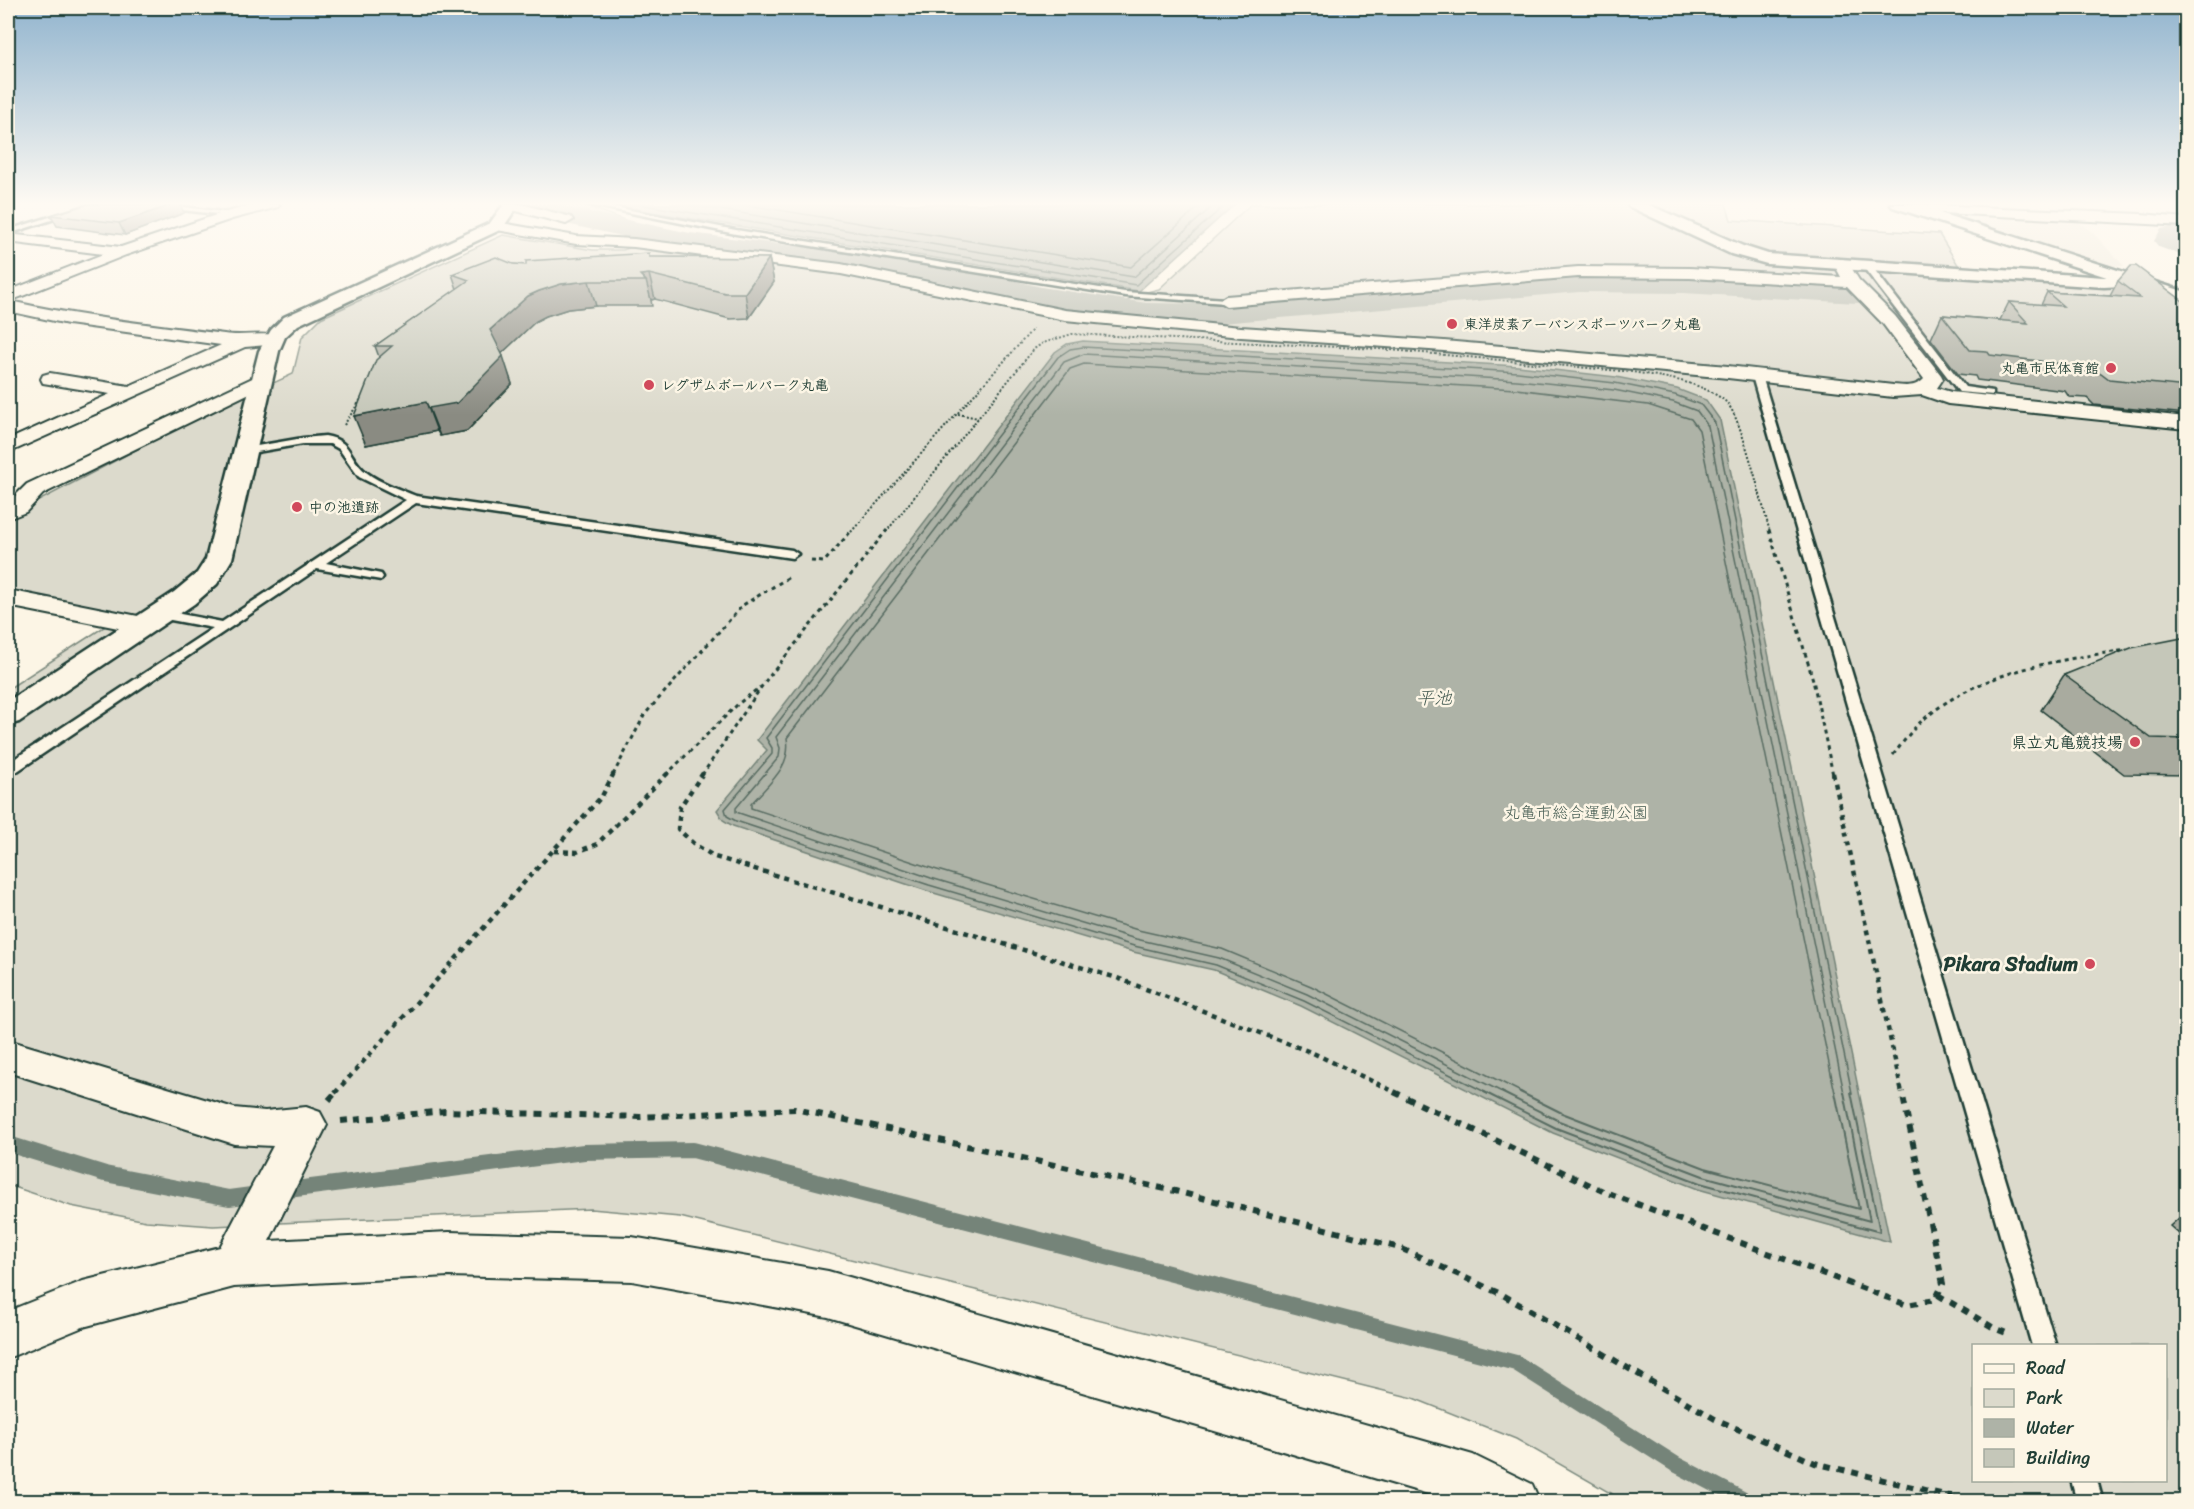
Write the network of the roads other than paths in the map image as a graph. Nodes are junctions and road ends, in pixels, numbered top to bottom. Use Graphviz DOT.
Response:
graph roads {
  1 [pos="65,274"];
  2 [pos="392,274"];
  3 [pos="868,274"];
  4 [pos="1002,274"];
  5 [pos="1530,274"];
  6 [pos="1698,274"];
  7 [pos="1848,274"];
  8 [pos="1873,274"];
  9 [pos="1992,274"];
  10 [pos="2115,274"];
  11 [pos="1739,276"];
  12 [pos="2135,281"];
  13 [pos="1852,282"];
  14 [pos="8,297"];
  15 [pos="2187,298"];
  16 [pos="1226,301"];
  17 [pos="8,306"];
  18 [pos="1241,332"];
  19 [pos="273,340"];
  20 [pos="242,342"];
  21 [pos="1757,376"];
  22 [pos="50,379"];
  23 [pos="263,379"];
  24 [pos="1922,389"];
  25 [pos="132,392"];
  26 [pos="1989,393"];
  27 [pos="2187,423"];
  28 [pos="8,447"];
  29 [pos="245,451"];
  30 [pos="414,499"];
  31 [pos="8,512"];
  32 [pos="792,554"];
  33 [pos="315,565"];
  34 [pos="377,577"];
  35 [pos="8,598"];
  36 [pos="152,620"];
  37 [pos="224,626"];
  38 [pos="8,714"];
  39 [pos="8,770"];
  40 [pos="8,1056"];
  41 [pos="234,1266"];
  42 [pos="8,1334"];
  43 [pos="2043,1344"];
  44 [pos="2085,1482"];
  45 [pos="1514,1502"];
  46 [pos="2090,1502"];
  1 -- 14 [label="street"];
  2 -- 19 [label="street"];
  3 -- 18 [label="street"];
  4 -- 16 [label="lane"];
  5 -- 16 [label="street"];
  6 -- 11 [label="street"];
  7 -- 13 [label="street"];
  8 -- 26 [label="lane"];
  9 -- 12 [label="street"];
  10 -- 12 [label="street"];
  11 -- 13 [label="street"];
  12 -- 15 [label="street"];
  13 -- 24 [label="street"];
  16 -- 18 [label="street"];
  17 -- 20 [label="street"];
  18 -- 21 [label="street"];
  19 -- 20 [label="street"];
  19 -- 23 [label="street"];
  20 -- 25 [label="street"];
  21 -- 24 [label="street"];
  21 -- 43 [label="lane"];
  22 -- 25 [label="street"];
  23 -- 29 [label="street"];
  23 -- 31 [label="street"];
  24 -- 27 [label="street"];
  25 -- 28 [label="street"];
  29 -- 30 [label="lane"];
  29 -- 36 [label="street"];
  30 -- 32 [label="lane"];
  30 -- 33 [label="lane"];
  33 -- 34 [label="lane"];
  33 -- 37 [label="lane"];
  35 -- 36 [label="street"];
  36 -- 37 [label="lane"];
  36 -- 38 [label="street"];
  37 -- 39 [label="lane"];
  40 -- 41 [label="street"];
  41 -- 42 [label="street"];
  41 -- 45 [label="street"];
  44 -- 46 [label="lane"];
}
